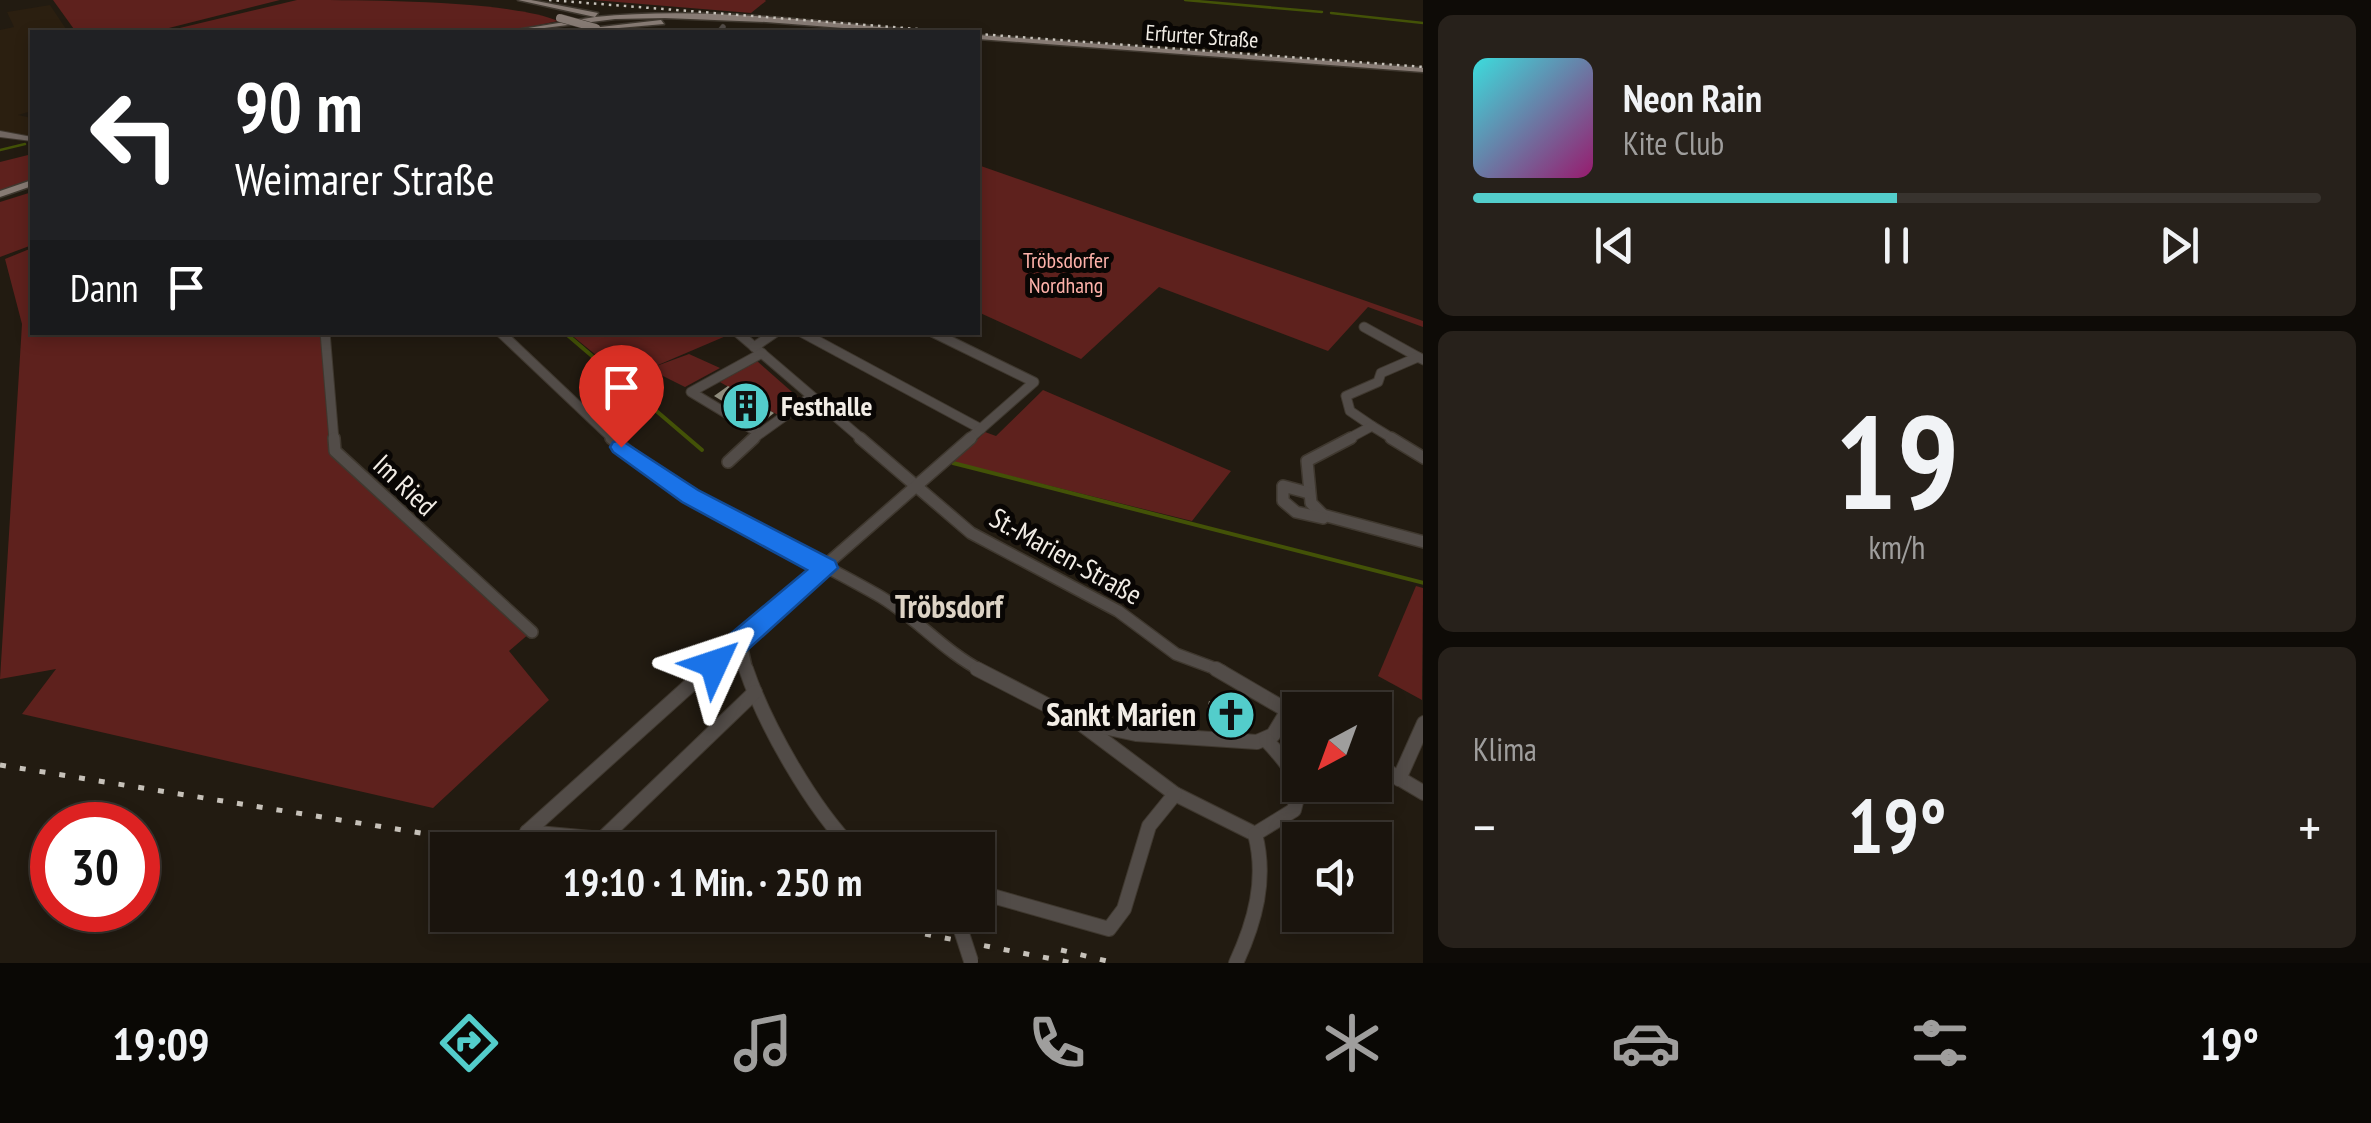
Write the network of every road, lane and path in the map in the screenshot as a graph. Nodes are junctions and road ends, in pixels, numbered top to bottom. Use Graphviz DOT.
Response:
graph roads {
  1 [pos="518,0"];
  2 [pos="580,12"];
  3 [pos="624,16"];
  4 [pos="575,22"];
  5 [pos="592,23"];
  6 [pos="796,24"];
  7 [pos="528,30"];
  8 [pos="545,30"];
  9 [pos="886,30"];
  10 [pos="980,37"];
  11 [pos="1423,70"];
  12 [pos="0,134"];
  13 [pos="30,139"];
  14 [pos="30,187"];
  15 [pos="0,197"];
  16 [pos="1364,327"];
  17 [pos="325,335"];
  18 [pos="503,335"];
  19 [pos="741,335"];
  20 [pos="773,335"];
  21 [pos="808,335"];
  22 [pos="938,335"];
  23 [pos="758,350"];
  24 [pos="1420,358"];
  25 [pos="812,396"];
  26 [pos="1372,426"];
  27 [pos="980,429"];
  28 [pos="760,434"];
  29 [pos="1423,457"];
  30 [pos="728,462"];
  31 [pos="918,486"];
  32 [pos="1309,493"];
  33 [pos="1338,522"];
  34 [pos="1423,542"];
  35 [pos="826,568"];
  36 [pos="532,632"];
  37 [pos="740,640"];
  38 [pos="755,692"];
  39 [pos="1282,708"];
  40 [pos="1076,720"];
  41 [pos="1423,725"];
  42 [pos="1282,726"];
  43 [pos="1266,740"];
  44 [pos="1392,775"];
  45 [pos="1400,780"];
  46 [pos="1423,792"];
  47 [pos="1175,794"];
  48 [pos="837,832"];
  49 [pos="1255,834"];
  50 [pos="995,897"];
  51 [pos="961,932"];
  52 [pos="971,962"];
  53 [pos="1236,963"];
  1 -- 2 [label="main road"];
  1 -- 5 [label="main road, bridge"];
  2 -- 3 [label="main road"];
  2 -- 4 [label="main road"];
  2 -- 5 [label="main road"];
  3 -- 5 [label="main road"];
  3 -- 6 [label="main road"];
  4 -- 5 [label="main road"];
  4 -- 7 [label="main road"];
  5 -- 6 [label="main road"];
  5 -- 8 [label="main road"];
  6 -- 9 [label="main road"];
  10 -- 11 [label="main road, Erfurter Straße"];
  12 -- 13 [label="street"];
  14 -- 15 [label="main road"];
  16 -- 24 [label="street"];
  17 -- 36 [label="street, Im Ried"];
  18 -- 35 [label="street"];
  19 -- 23 [label="street, St.-Marien-Straße"];
  20 -- 23 [label="street"];
  21 -- 27 [label="street"];
  22 -- 27 [label="street"];
  23 -- 25 [label="street, St.-Marien-Straße"];
  23 -- 28 [label="street"];
  24 -- 26 [label="street"];
  25 -- 28 [label="street"];
  25 -- 31 [label="street, St.-Marien-Straße"];
  26 -- 29 [label="street"];
  26 -- 32 [label="street"];
  27 -- 31 [label="street"];
  28 -- 30 [label="street"];
  31 -- 35 [label="street"];
  31 -- 39 [label="street, St.-Marien-Straße"];
  32 -- 33 [label="street"];
  32 -- 33 [label="street"];
  33 -- 34 [label="street"];
  35 -- 37 [label="street"];
  35 -- 40 [label="street"];
  37 -- 38 [label="street"];
  37 -- 38 [label="street"];
  38 -- 48 [label="street"];
  40 -- 43 [label="street"];
  40 -- 47 [label="street"];
  41 -- 45 [label="street"];
  42 -- 43 [label="street"];
  43 -- 49 [label="street"];
  44 -- 45 [label="street"];
  45 -- 46 [label="street"];
  47 -- 49 [label="street"];
  47 -- 50 [label="street"];
  49 -- 53 [label="street"];
  51 -- 52 [label="street, bridge"];
}
